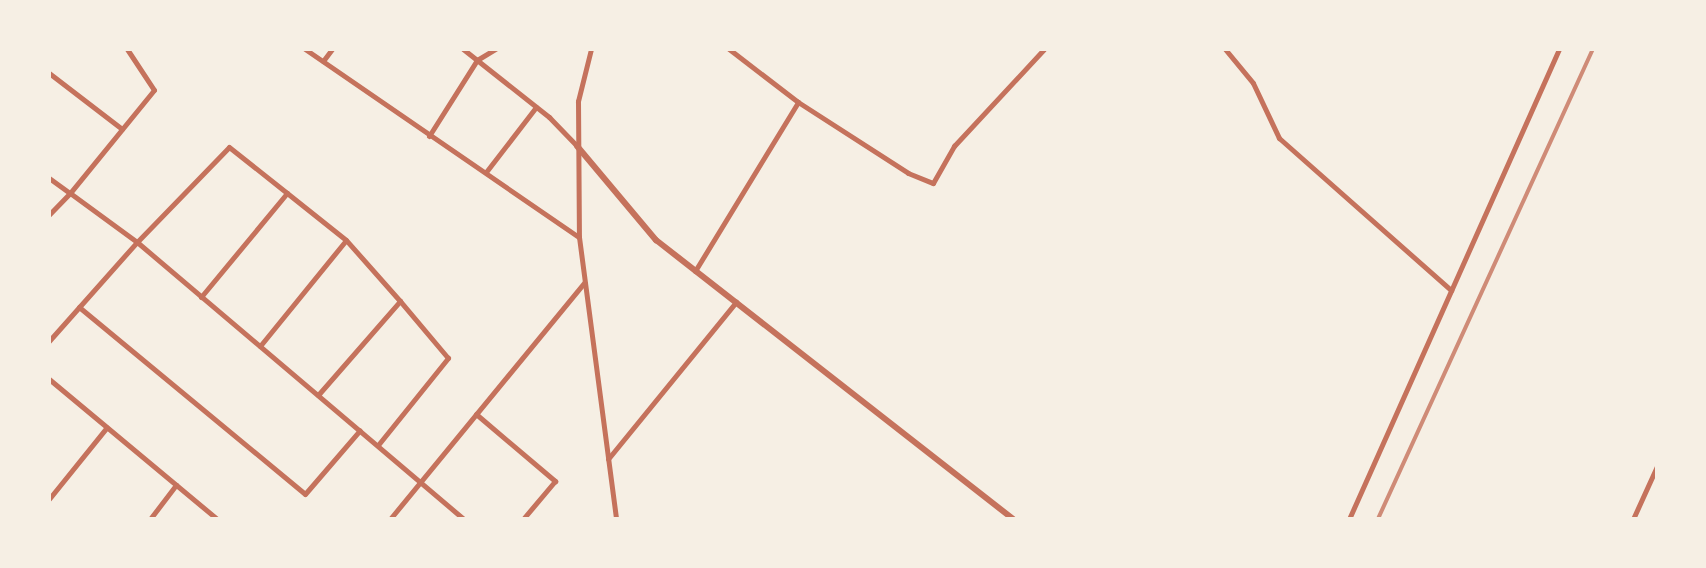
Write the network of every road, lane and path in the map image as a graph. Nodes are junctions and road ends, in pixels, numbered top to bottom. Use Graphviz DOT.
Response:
graph roads {
  1 [pos="127,49"];
  2 [pos="305,49"];
  3 [pos="332,49"];
  4 [pos="463,49"];
  5 [pos="495,49"];
  6 [pos="583,49"];
  7 [pos="729,49"];
  8 [pos="1044,49"];
  9 [pos="1225,49"];
  10 [pos="1559,49"];
  11 [pos="590,52"];
  12 [pos="477,60"];
  13 [pos="323,61"];
  14 [pos="49,73"];
  15 [pos="798,102"];
  16 [pos="536,107"];
  17 [pos="122,129"];
  18 [pos="429,136"];
  19 [pos="577,146"];
  20 [pos="486,172"];
  21 [pos="49,178"];
  22 [pos="70,193"];
  23 [pos="287,193"];
  24 [pos="49,215"];
  25 [pos="579,237"];
  26 [pos="346,240"];
  27 [pos="137,242"];
  28 [pos="695,271"];
  29 [pos="584,283"];
  30 [pos="1451,290"];
  31 [pos="201,297"];
  32 [pos="400,301"];
  33 [pos="736,302"];
  34 [pos="79,307"];
  35 [pos="49,341"];
  36 [pos="260,346"];
  37 [pos="49,379"];
  38 [pos="318,395"];
  39 [pos="476,414"];
  40 [pos="107,427"];
  41 [pos="360,430"];
  42 [pos="378,445"];
  43 [pos="608,459"];
  44 [pos="1657,466"];
  45 [pos="420,482"];
  46 [pos="176,485"];
  47 [pos="49,499"];
  48 [pos="150,519"];
  49 [pos="217,519"];
  50 [pos="390,519"];
  51 [pos="464,519"];
  52 [pos="523,519"];
  53 [pos="616,519"];
  54 [pos="1013,519"];
  55 [pos="1349,519"];
  56 [pos="1633,519"];
  1 -- 17 [label="street"];
  2 -- 13 [label="street"];
  3 -- 13 [label="street"];
  4 -- 12 [label="street"];
  5 -- 12 [label="street"];
  6 -- 11 [label="street"];
  7 -- 15 [label="street"];
  8 -- 15 [label="street"];
  9 -- 30 [label="street"];
  10 -- 30 [label="street"];
  11 -- 19 [label="street"];
  12 -- 16 [label="street"];
  12 -- 18 [label="street"];
  13 -- 18 [label="street"];
  14 -- 17 [label="street"];
  15 -- 28 [label="street"];
  16 -- 19 [label="street"];
  16 -- 20 [label="street"];
  17 -- 22 [label="street"];
  18 -- 20 [label="street"];
  19 -- 25 [label="street"];
  19 -- 28 [label="street"];
  20 -- 25 [label="street"];
  21 -- 22 [label="street"];
  22 -- 24 [label="street"];
  22 -- 27 [label="street"];
  23 -- 26 [label="street"];
  23 -- 27 [label="street"];
  23 -- 31 [label="street"];
  25 -- 29 [label="street"];
  26 -- 32 [label="street"];
  26 -- 36 [label="street"];
  27 -- 31 [label="street"];
  27 -- 34 [label="street"];
  28 -- 33 [label="street"];
  29 -- 39 [label="street"];
  29 -- 43 [label="street"];
  30 -- 55 [label="street"];
  31 -- 36 [label="street"];
  32 -- 38 [label="street"];
  32 -- 42 [label="street"];
  33 -- 43 [label="street"];
  33 -- 54 [label="street"];
  34 -- 35 [label="street"];
  34 -- 41 [label="street"];
  36 -- 38 [label="street"];
  37 -- 40 [label="street"];
  38 -- 41 [label="street"];
  39 -- 45 [label="street"];
  39 -- 52 [label="street"];
  40 -- 46 [label="street"];
  40 -- 47 [label="street"];
  41 -- 42 [label="street"];
  42 -- 45 [label="street"];
  43 -- 53 [label="street"];
  44 -- 56 [label="street"];
  45 -- 50 [label="street"];
  45 -- 51 [label="street"];
  46 -- 48 [label="street"];
  46 -- 49 [label="street"];
}
